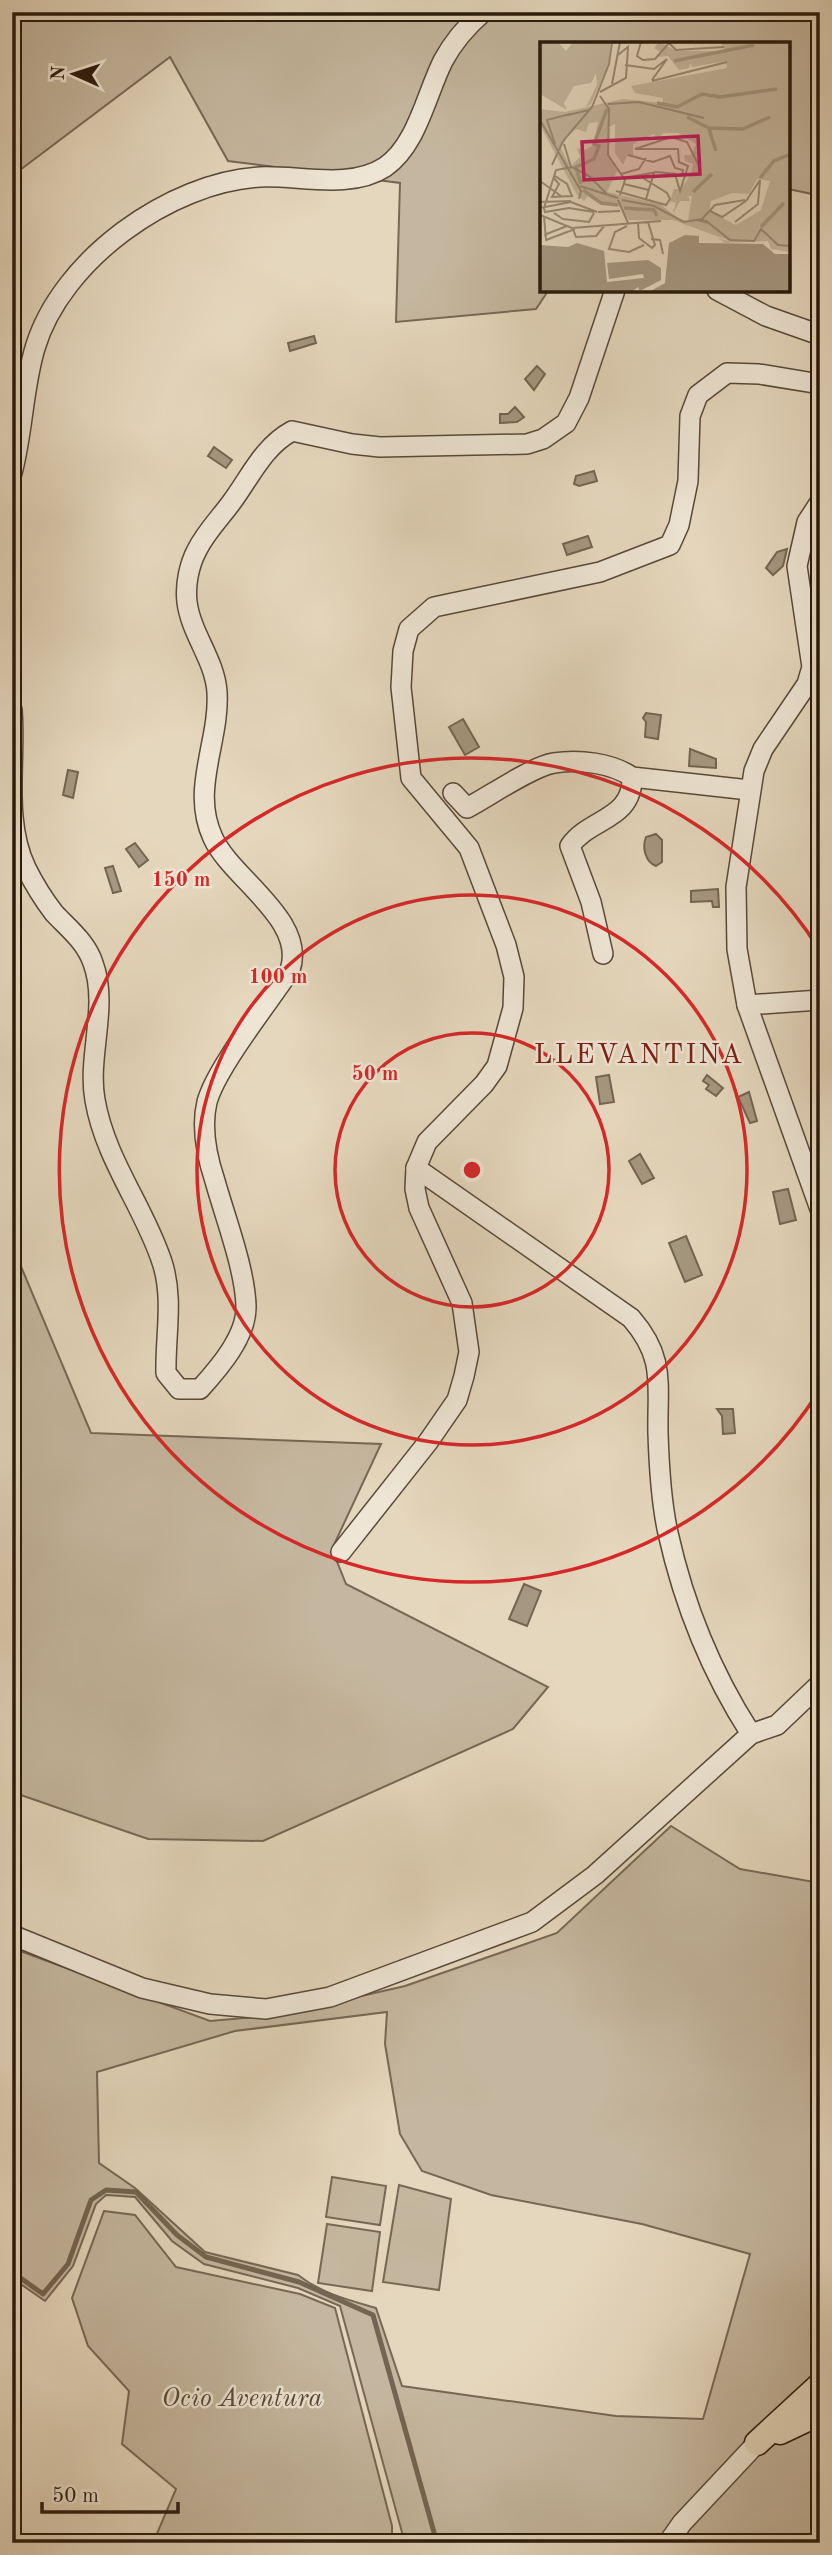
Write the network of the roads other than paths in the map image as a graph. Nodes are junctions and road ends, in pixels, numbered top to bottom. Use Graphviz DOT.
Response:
graph roads {
  1 [pos="483,12"];
  2 [pos="614,292"];
  3 [pos="721,292"];
  4 [pos="820,335"];
  5 [pos="820,384"];
  6 [pos="12,472"];
  7 [pos="820,502"];
  8 [pos="816,668"];
  9 [pos="12,710"];
  10 [pos="632,777"];
  11 [pos="749,790"];
  12 [pos="453,793"];
  13 [pos="603,954"];
  14 [pos="820,1000"];
  15 [pos="747,1005"];
  16 [pos="416,1168"];
  17 [pos="820,1209"];
  18 [pos="341,1552"];
  19 [pos="820,1684"];
  20 [pos="751,1734"];
  21 [pos="12,1935"];
  22 [pos="820,2385"];
  23 [pos="820,2413"];
  24 [pos="757,2443"];
  25 [pos="668,2543"];
  1 -- 6 [label="street"];
  2 -- 9 [label="street"];
  3 -- 4 [label="street"];
  5 -- 16 [label="street"];
  7 -- 8 [label="street"];
  8 -- 11 [label="street"];
  10 -- 11 [label="street"];
  10 -- 12 [label="street"];
  10 -- 13 [label="street"];
  11 -- 15 [label="street"];
  14 -- 15 [label="street"];
  15 -- 17 [label="street"];
  16 -- 18 [label="street"];
  16 -- 20 [label="street"];
  19 -- 20 [label="street"];
  20 -- 21 [label="street"];
  22 -- 24 [label="main road"];
  23 -- 24 [label="main road"];
  24 -- 25 [label="street"];
}
